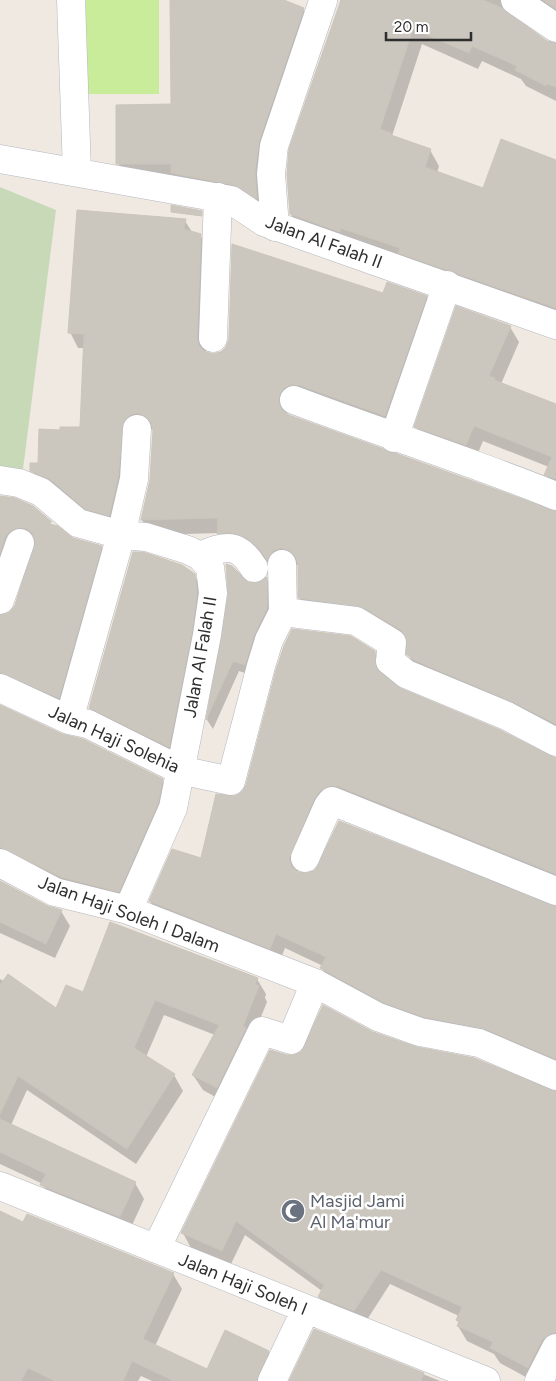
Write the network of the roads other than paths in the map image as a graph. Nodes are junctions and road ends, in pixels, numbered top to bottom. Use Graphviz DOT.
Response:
graph roads {
  1 [pos="71,0"];
  2 [pos="515,0"];
  3 [pos="322,1"];
  4 [pos="556,28"];
  5 [pos="6,161"];
  6 [pos="65,170"];
  7 [pos="218,197"];
  8 [pos="275,227"];
  9 [pos="447,285"];
  10 [pos="556,325"];
  11 [pos="213,338"];
  12 [pos="294,400"];
  13 [pos="137,429"];
  14 [pos="394,438"];
  15 [pos="0,480"];
  16 [pos="556,496"];
  17 [pos="121,535"];
  18 [pos="20,543"];
  19 [pos="200,556"];
  20 [pos="282,564"];
  21 [pos="254,568"];
  22 [pos="0,600"];
  23 [pos="283,612"];
  24 [pos="0,688"];
  25 [pos="69,720"];
  26 [pos="556,742"];
  27 [pos="180,770"];
  28 [pos="305,858"];
  29 [pos="0,863"];
  30 [pos="556,891"];
  31 [pos="128,910"];
  32 [pos="315,983"];
  33 [pos="556,1076"];
  34 [pos="0,1186"];
  35 [pos="156,1249"];
  36 [pos="306,1309"];
  37 [pos="556,1348"];
  38 [pos="437,1372"];
  39 [pos="272,1381"];
  40 [pos="486,1381"];
  41 [pos="539,1381"];
  1 -- 6 [label="street"];
  2 -- 4 [label="street"];
  3 -- 8 [label="street"];
  5 -- 6 [label="street, Jalan Al Falah II"];
  6 -- 7 [label="street, Jalan Al Falah II"];
  7 -- 8 [label="street, Jalan Al Falah II"];
  7 -- 11 [label="street"];
  8 -- 9 [label="street, Jalan Al Falah II"];
  9 -- 10 [label="street, Jalan Al Falah II"];
  9 -- 14 [label="street"];
  12 -- 14 [label="street"];
  13 -- 17 [label="street"];
  14 -- 16 [label="street"];
  15 -- 17 [label="street"];
  17 -- 19 [label="street"];
  17 -- 25 [label="street"];
  18 -- 22 [label="street"];
  19 -- 21 [label="street"];
  19 -- 27 [label="street, Jalan Al Falah II"];
  20 -- 23 [label="street"];
  23 -- 26 [label="street"];
  23 -- 27 [label="street, Jalan Haji Solehia"];
  24 -- 25 [label="street, Jalan Haji Solehia"];
  25 -- 27 [label="street, Jalan Haji Solehia"];
  27 -- 31 [label="street, Jalan Al Falah II"];
  28 -- 30 [label="street"];
  29 -- 31 [label="street, Jalan Haji Soleh I Dalam"];
  31 -- 32 [label="street, Jalan Haji Soleh I Dalam"];
  32 -- 33 [label="street, Jalan Haji Soleh I Dalam"];
  32 -- 35 [label="street"];
  34 -- 35 [label="street, Jalan Haji Soleh I"];
  35 -- 36 [label="street, Jalan Haji Soleh I"];
  36 -- 38 [label="street, Jalan Haji Soleh I"];
  36 -- 39 [label="street"];
  37 -- 41 [label="street"];
  38 -- 40 [label="street, Jalan Haji Soleh I"];
}
